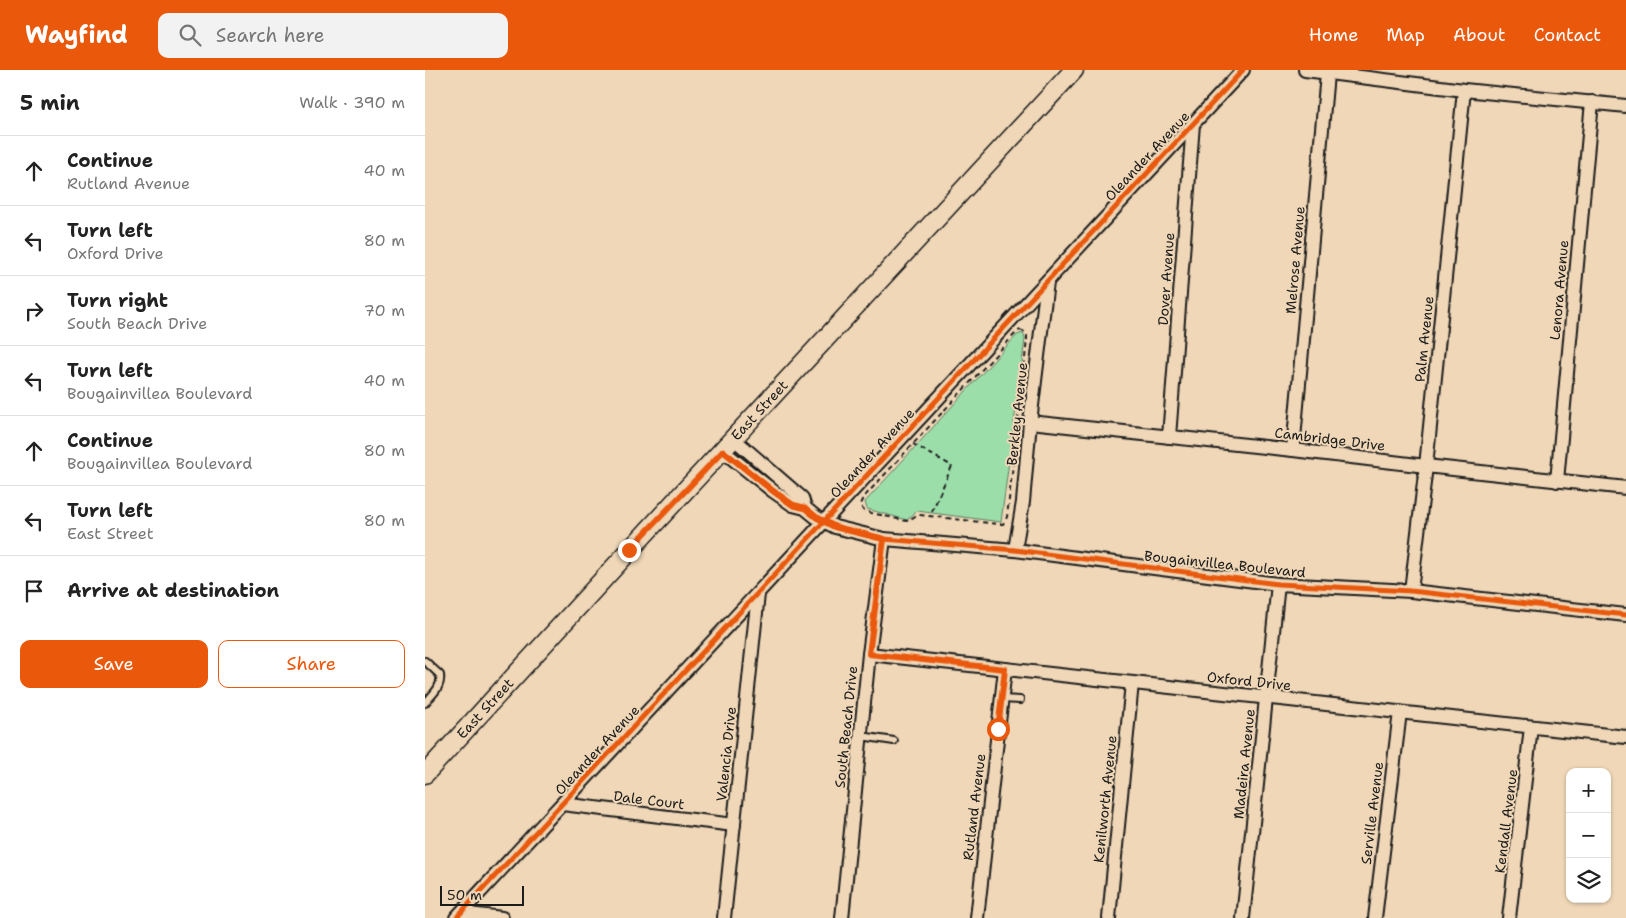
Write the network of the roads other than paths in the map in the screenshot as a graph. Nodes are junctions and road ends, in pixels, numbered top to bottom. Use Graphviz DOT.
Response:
graph roads {
  1 [pos="1074,70"];
  2 [pos="1243,70"];
  3 [pos="1305,70"];
  4 [pos="1327,74"];
  5 [pos="1464,90"];
  6 [pos="1592,102"];
  7 [pos="1626,106"];
  8 [pos="1193,124"];
  9 [pos="1047,282"];
  10 [pos="1030,422"];
  11 [pos="1169,437"];
  12 [pos="728,445"];
  13 [pos="1293,450"];
  14 [pos="1426,466"];
  15 [pos="1557,481"];
  16 [pos="1626,488"];
  17 [pos="824,521"];
  18 [pos="884,539"];
  19 [pos="1015,550"];
  20 [pos="1278,584"];
  21 [pos="1411,590"];
  22 [pos="758,594"];
  23 [pos="1626,615"];
  24 [pos="869,654"];
  25 [pos="425,661"];
  26 [pos="1005,669"];
  27 [pos="1132,683"];
  28 [pos="1266,698"];
  29 [pos="1002,699"];
  30 [pos="1020,700"];
  31 [pos="425,703"];
  32 [pos="1400,712"];
  33 [pos="1531,726"];
  34 [pos="861,736"];
  35 [pos="1626,737"];
  36 [pos="894,741"];
  37 [pos="425,774"];
  38 [pos="562,804"];
  39 [pos="734,825"];
  40 [pos="459,915"];
  41 [pos="502,918"];
  42 [pos="724,918"];
  43 [pos="842,918"];
  44 [pos="977,918"];
  45 [pos="1109,918"];
  46 [pos="1243,918"];
  47 [pos="1375,918"];
  48 [pos="1509,918"];
  1 -- 12 [label="main road, East Street"];
  2 -- 8 [label="street, Oleander Avenue"];
  3 -- 4 [label="street"];
  4 -- 5 [label="street"];
  4 -- 13 [label="street, Melrose Avenue"];
  5 -- 6 [label="street"];
  5 -- 14 [label="street, Palm Avenue"];
  6 -- 7 [label="street"];
  6 -- 15 [label="street, Lenora Avenue"];
  8 -- 9 [label="street, Oleander Avenue"];
  8 -- 11 [label="street, Dover Avenue"];
  9 -- 10 [label="street, Berkley Avenue"];
  9 -- 17 [label="street, Oleander Avenue"];
  10 -- 11 [label="street, Cambridge Drive"];
  10 -- 19 [label="street, Berkley Avenue"];
  11 -- 13 [label="street, Cambridge Drive"];
  12 -- 17 [label="street, Bougainvillea Boulevard"];
  12 -- 37 [label="main road, East Street"];
  13 -- 14 [label="street, Cambridge Drive"];
  14 -- 15 [label="street, Cambridge Drive"];
  14 -- 21 [label="street, Palm Avenue"];
  15 -- 16 [label="street, Cambridge Drive"];
  17 -- 18 [label="street, Bougainvillea Boulevard"];
  17 -- 22 [label="street, Oleander Avenue"];
  18 -- 19 [label="street, Bougainvillea Boulevard"];
  18 -- 24 [label="street, South Beach Drive"];
  19 -- 20 [label="street, Bougainvillea Boulevard"];
  20 -- 21 [label="street, Bougainvillea Boulevard"];
  20 -- 28 [label="street, Madeira Avenue"];
  21 -- 23 [label="street, Bougainvillea Boulevard"];
  22 -- 38 [label="street, Oleander Avenue"];
  22 -- 39 [label="street, Valencia Drive"];
  24 -- 26 [label="street, Oxford Drive"];
  24 -- 34 [label="street, South Beach Drive"];
  25 -- 31 [label="lane"];
  26 -- 27 [label="street, Oxford Drive"];
  26 -- 29 [label="street, Rutland Avenue"];
  27 -- 28 [label="street, Oxford Drive"];
  27 -- 45 [label="street, Kenilworth Avenue"];
  28 -- 32 [label="street, Oxford Drive"];
  28 -- 46 [label="street, Madeira Avenue"];
  29 -- 30 [label="lane"];
  29 -- 44 [label="street, Rutland Avenue"];
  32 -- 33 [label="street, Oxford Drive"];
  32 -- 47 [label="street, Serville Avenue"];
  33 -- 35 [label="street, Oxford Drive"];
  33 -- 48 [label="street, Kendall Avenue"];
  34 -- 36 [label="lane"];
  34 -- 43 [label="street, South Beach Drive"];
  38 -- 39 [label="street, Dale Court"];
  38 -- 40 [label="street, Oleander Avenue"];
  39 -- 42 [label="street, Valencia Drive"];
  40 -- 41 [label="street"];
}
